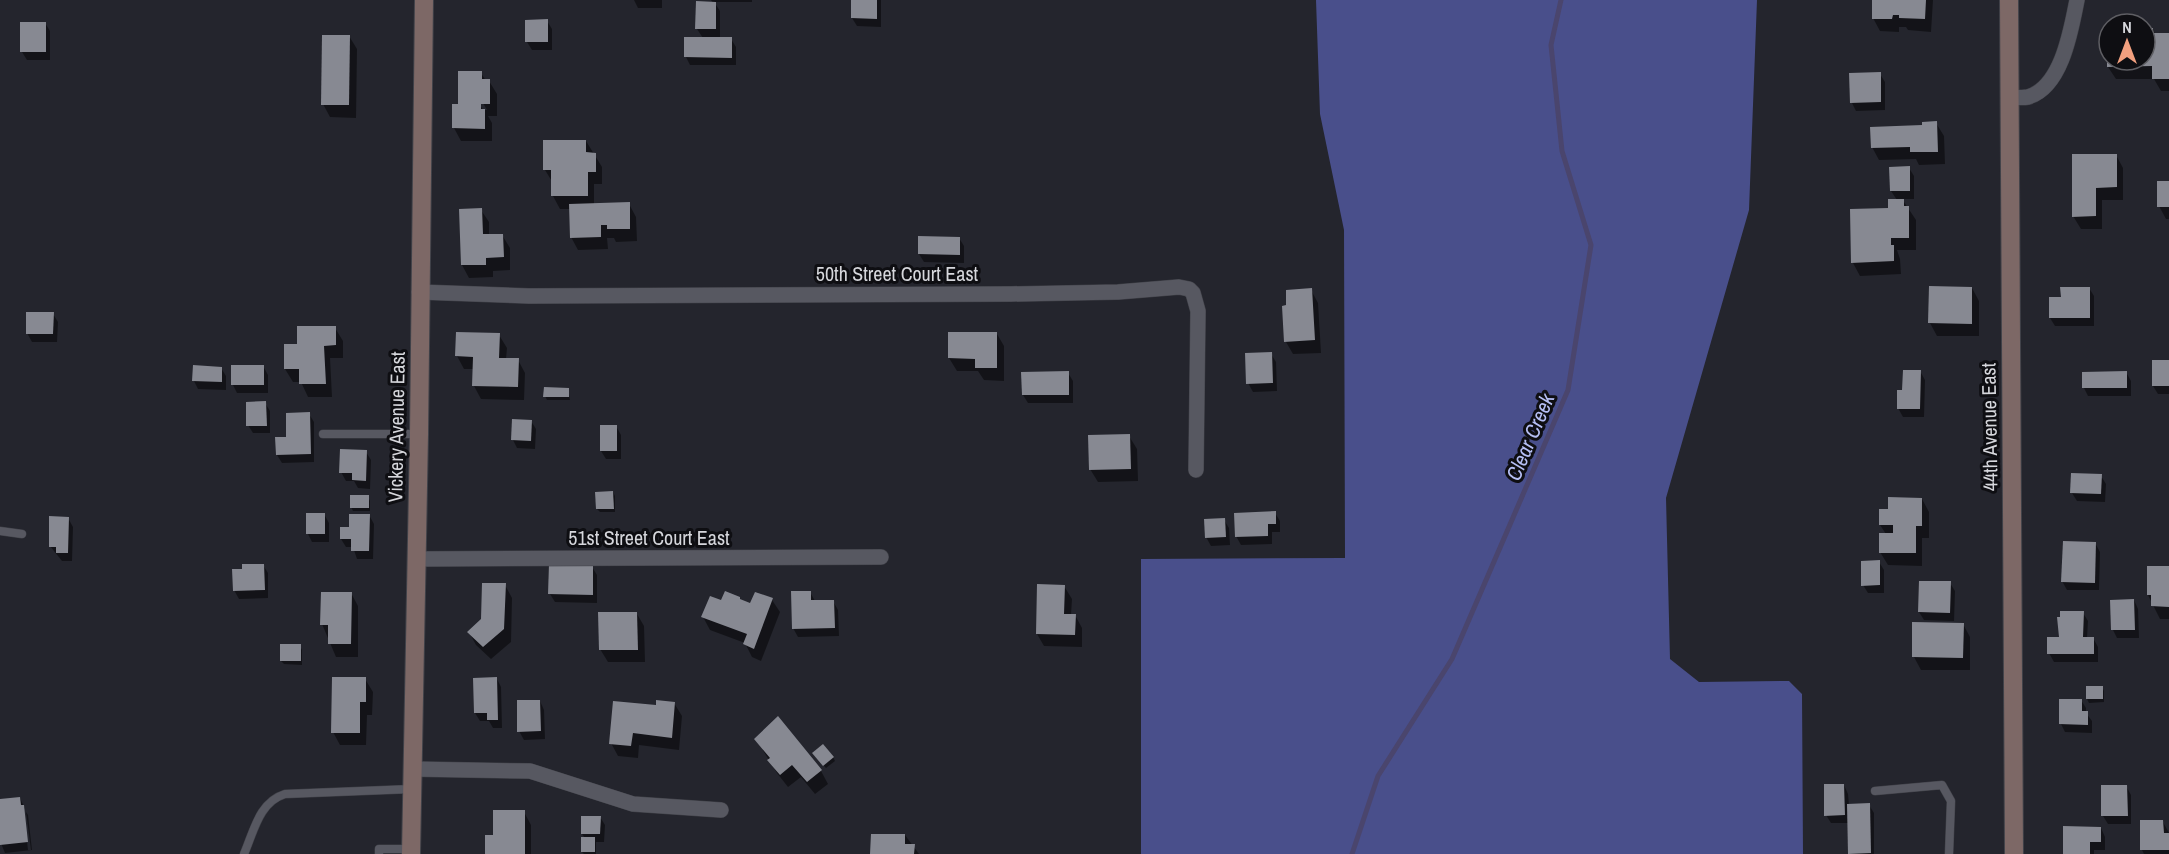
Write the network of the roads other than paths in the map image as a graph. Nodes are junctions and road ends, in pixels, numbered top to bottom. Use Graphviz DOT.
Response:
graph roads {
  1 [pos="424,0"];
  2 [pos="2009,0"];
  3 [pos="2077,0"];
  4 [pos="2009,97"];
  5 [pos="419,292"];
  6 [pos="323,434"];
  7 [pos="419,434"];
  8 [pos="1196,470"];
  9 [pos="0,531"];
  10 [pos="22,534"];
  11 [pos="881,557"];
  12 [pos="417,559"];
  13 [pos="412,768"];
  14 [pos="412,789"];
  15 [pos="1875,791"];
  16 [pos="721,810"];
  17 [pos="411,852"];
  18 [pos="244,854"];
  19 [pos="379,854"];
  20 [pos="1949,854"];
  21 [pos="2014,854"];
  1 -- 5 [label="street, Vickery Avenue East"];
  2 -- 4 [label="street, 44th Avenue East"];
  3 -- 4 [label="street"];
  4 -- 21 [label="street, 44th Avenue East"];
  5 -- 7 [label="street, Vickery Avenue East"];
  5 -- 8 [label="street, 50th Street Court East"];
  6 -- 7 [label="lane"];
  7 -- 12 [label="street, Vickery Avenue East"];
  9 -- 10 [label="lane"];
  11 -- 12 [label="street, 51st Street Court East"];
  12 -- 13 [label="street, Vickery Avenue East"];
  13 -- 14 [label="street, Vickery Avenue East"];
  13 -- 16 [label="street"];
  14 -- 17 [label="street, Vickery Avenue East"];
  14 -- 18 [label="lane"];
  15 -- 20 [label="lane"];
  17 -- 19 [label="lane"];
}
